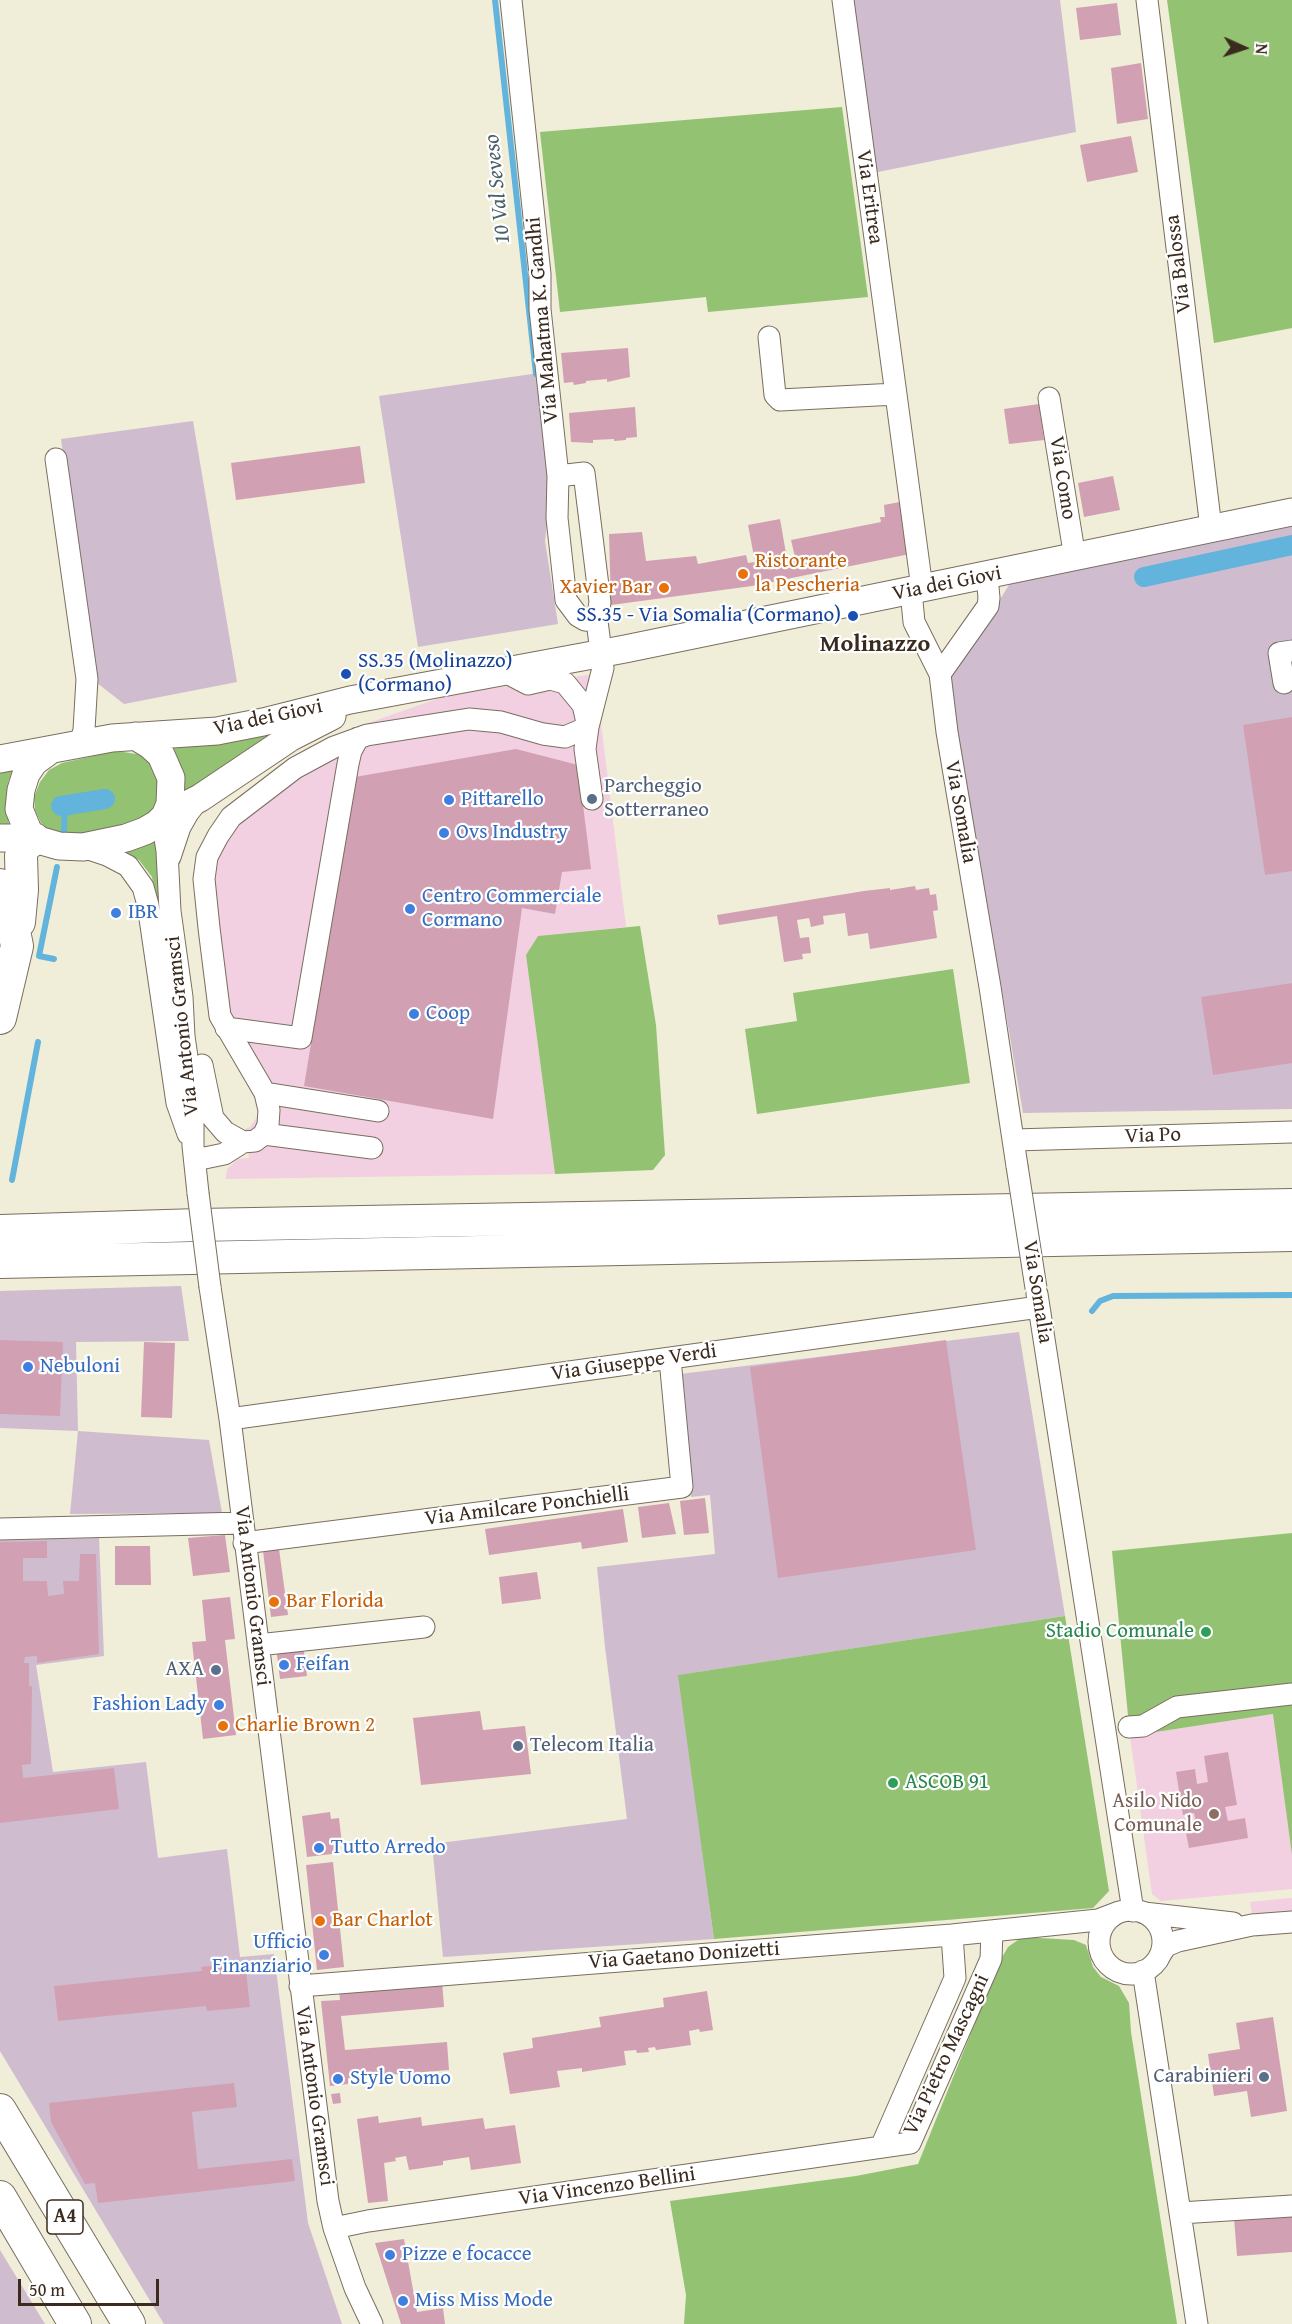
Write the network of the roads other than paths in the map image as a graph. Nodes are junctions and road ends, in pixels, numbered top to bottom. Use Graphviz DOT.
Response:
graph roads {
  1 [pos="511,0"];
  2 [pos="843,0"];
  3 [pos="1148,0"];
  4 [pos="769,337"];
  5 [pos="896,394"];
  6 [pos="1049,398"];
  7 [pos="56,459"];
  8 [pos="558,476"];
  9 [pos="1292,512"];
  10 [pos="1211,528"];
  11 [pos="592,531"];
  12 [pos="559,533"];
  13 [pos="1075,558"];
  14 [pos="987,576"];
  15 [pos="916,590"];
  16 [pos="597,621"];
  17 [pos="1292,651"];
  18 [pos="601,654"];
  19 [pos="504,671"];
  20 [pos="940,674"];
  21 [pos="1284,683"];
  22 [pos="400,690"];
  23 [pos="588,727"];
  24 [pos="135,736"];
  25 [pos="358,738"];
  26 [pos="80,745"];
  27 [pos="49,751"];
  28 [pos="0,759"];
  29 [pos="200,798"];
  30 [pos="592,799"];
  31 [pos="164,818"];
  32 [pos="0,838"];
  33 [pos="33,839"];
  34 [pos="83,847"];
  35 [pos="168,869"];
  36 [pos="0,885"];
  37 [pos="16,945"];
  38 [pos="182,997"];
  39 [pos="0,1018"];
  40 [pos="226,1028"];
  41 [pos="265,1093"];
  42 [pos="378,1112"];
  43 [pos="1292,1132"];
  44 [pos="264,1134"];
  45 [pos="1014,1140"];
  46 [pos="243,1142"];
  47 [pos="372,1148"];
  48 [pos="194,1153"];
  49 [pos="1292,1205"];
  50 [pos="0,1231"];
  51 [pos="1292,1235"];
  52 [pos="0,1262"];
  53 [pos="1038,1297"];
  54 [pos="670,1359"];
  55 [pos="230,1419"];
  56 [pos="0,1529"];
  57 [pos="244,1533"];
  58 [pos="424,1627"];
  59 [pos="258,1645"];
  60 [pos="1292,1694"];
  61 [pos="1129,1728"];
  62 [pos="1132,1912"];
  63 [pos="1292,1922"];
  64 [pos="1068,1924"];
  65 [pos="1252,1925"];
  66 [pos="993,1931"];
  67 [pos="952,1935"];
  68 [pos="1101,1952"];
  69 [pos="1160,1955"];
  70 [pos="1143,1971"];
  71 [pos="300,1986"];
  72 [pos="0,2088"];
  73 [pos="0,2110"];
  74 [pos="881,2147"];
  75 [pos="0,2197"];
  76 [pos="1292,2206"];
  77 [pos="1180,2213"];
  78 [pos="334,2228"];
  79 [pos="81,2244"];
  80 [pos="75,2324"];
  81 [pos="129,2324"];
  82 [pos="372,2324"];
  83 [pos="1197,2324"];
  1 -- 8 [label="street, Via Mahatma K. Gandhi"];
  2 -- 5 [label="street, Via Eritrea"];
  3 -- 10 [label="street, Via Balossa"];
  4 -- 5 [label="street"];
  5 -- 15 [label="street, Via Eritrea"];
  6 -- 13 [label="street, Via Como"];
  7 -- 26 [label="street"];
  8 -- 11 [label="street"];
  8 -- 12 [label="street, Via Mahatma K. Gandhi"];
  9 -- 10 [label="main road, Via dei Giovi"];
  10 -- 13 [label="main road, Via dei Giovi"];
  11 -- 12 [label="street"];
  11 -- 16 [label="street"];
  12 -- 16 [label="street, Via Mahatma K. Gandhi"];
  13 -- 14 [label="main road, Via dei Giovi"];
  14 -- 15 [label="main road, Via dei Giovi"];
  14 -- 20 [label="street"];
  15 -- 18 [label="main road, Via dei Giovi"];
  15 -- 20 [label="street, Via Somalia"];
  16 -- 18 [label="street"];
  17 -- 21 [label="street"];
  18 -- 19 [label="main road, Via dei Giovi"];
  18 -- 23 [label="street"];
  19 -- 22 [label="main road, Via dei Giovi"];
  19 -- 23 [label="street"];
  20 -- 45 [label="street, Via Somalia"];
  22 -- 24 [label="main road, Via dei Giovi"];
  22 -- 29 [label="main road, Via dei Giovi"];
  23 -- 25 [label="street"];
  23 -- 30 [label="street"];
  24 -- 26 [label="main road"];
  24 -- 31 [label="main road"];
  25 -- 40 [label="street"];
  25 -- 40 [label="street"];
  26 -- 27 [label="main road"];
  27 -- 28 [label="main road"];
  27 -- 33 [label="main road"];
  29 -- 31 [label="main road, Via dei Giovi"];
  29 -- 35 [label="street, Via Antonio Gramsci"];
  31 -- 34 [label="main road"];
  31 -- 35 [label="street, Via Antonio Gramsci"];
  32 -- 33 [label="main road"];
  33 -- 34 [label="main road"];
  33 -- 37 [label="highway"];
  34 -- 48 [label="street, Via Antonio Gramsci"];
  35 -- 38 [label="street, Via Antonio Gramsci"];
  36 -- 37 [label="highway"];
  37 -- 39 [label="highway"];
  38 -- 46 [label="street"];
  38 -- 48 [label="street, Via Antonio Gramsci"];
  40 -- 41 [label="street"];
  41 -- 42 [label="street"];
  41 -- 44 [label="street"];
  43 -- 45 [label="street, Via Po"];
  44 -- 46 [label="street"];
  44 -- 47 [label="street"];
  45 -- 53 [label="street, Via Somalia, bridge"];
  46 -- 48 [label="street"];
  48 -- 55 [label="street, Via Antonio Gramsci, bridge"];
  49 -- 50 [label="highway"];
  51 -- 52 [label="highway"];
  53 -- 54 [label="street, Via Giuseppe Verdi"];
  53 -- 62 [label="street, Via Somalia"];
  54 -- 55 [label="street, Via Giuseppe Verdi"];
  54 -- 57 [label="street, Via Amilcare Ponchielli"];
  55 -- 57 [label="street, Via Antonio Gramsci"];
  56 -- 57 [label="street"];
  57 -- 59 [label="street, Via Antonio Gramsci"];
  58 -- 59 [label="street"];
  59 -- 71 [label="street, Via Antonio Gramsci"];
  60 -- 61 [label="street"];
  62 -- 64 [label="street, Via Gaetano Donizetti"];
  62 -- 65 [label="street"];
  62 -- 68 [label="street"];
  62 -- 69 [label="street"];
  63 -- 65 [label="street"];
  64 -- 66 [label="street, Via Gaetano Donizetti"];
  64 -- 68 [label="street"];
  65 -- 69 [label="street"];
  66 -- 67 [label="street, Via Gaetano Donizetti"];
  66 -- 74 [label="street, Via Pietro Mascagni"];
  67 -- 71 [label="street, Via Gaetano Donizetti"];
  67 -- 74 [label="street, Via Pietro Mascagni"];
  68 -- 70 [label="street"];
  69 -- 70 [label="street"];
  70 -- 77 [label="street"];
  71 -- 78 [label="street, Via Antonio Gramsci"];
  72 -- 79 [label="highway"];
  73 -- 79 [label="highway, A4"];
  74 -- 78 [label="street, Via Vincenzo Bellini"];
  75 -- 80 [label="highway, A4"];
  76 -- 77 [label="street"];
  77 -- 83 [label="street"];
  78 -- 82 [label="street, Via Antonio Gramsci"];
  79 -- 81 [label="highway, A4"];
}
